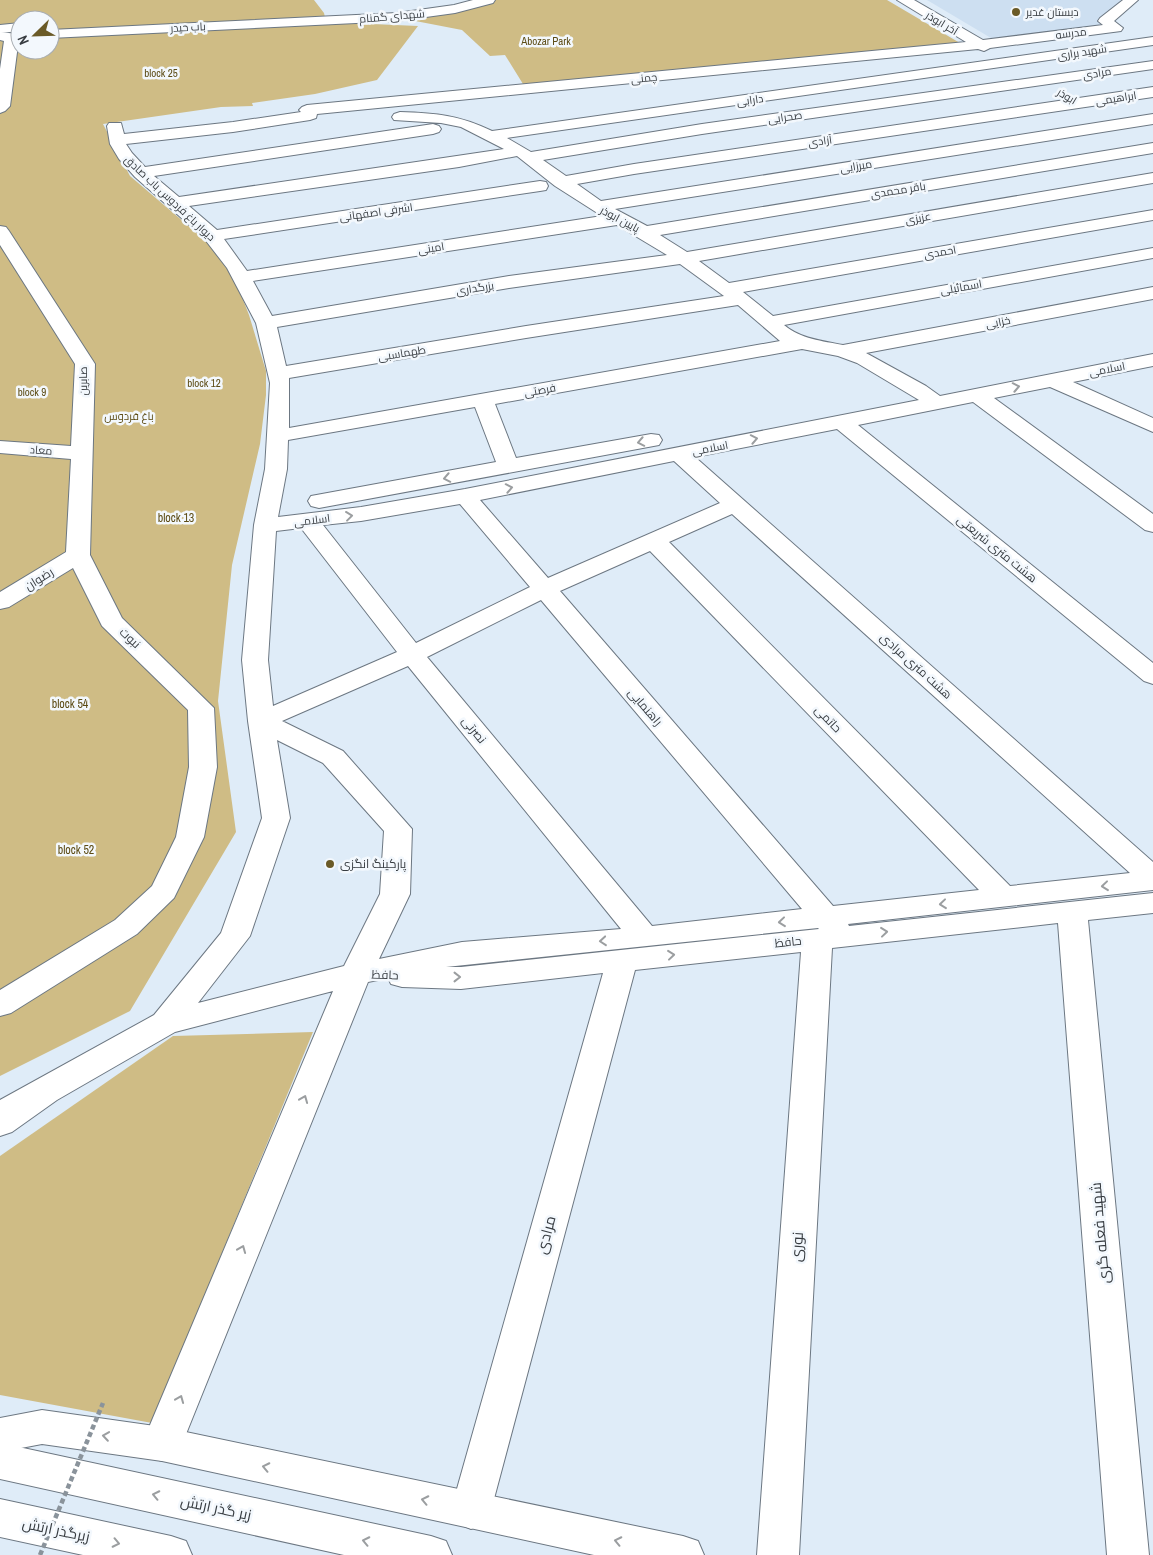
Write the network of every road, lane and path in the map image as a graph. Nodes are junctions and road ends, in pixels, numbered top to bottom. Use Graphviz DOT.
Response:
graph roads {
  1 [pos="442,0"];
  2 [pos="488,0"];
  3 [pos="904,0"];
  4 [pos="1131,0"];
  5 [pos="325,17"];
  6 [pos="60,25"];
  7 [pos="10,33"];
  8 [pos="60,33"];
  9 [pos="1153,41"];
  10 [pos="980,45"];
  11 [pos="1010,63"];
  12 [pos="1153,65"];
  13 [pos="1042,82"];
  14 [pos="1153,92"];
  15 [pos="1080,104"];
  16 [pos="0,108"];
  17 [pos="307,111"];
  18 [pos="1153,119"];
  19 [pos="464,124"];
  20 [pos="1115,125"];
  21 [pos="116,133"];
  22 [pos="490,136"];
  23 [pos="1153,147"];
  24 [pos="524,154"];
  25 [pos="141,173"];
  26 [pos="1153,178"];
  27 [pos="561,182"];
  28 [pos="540,186"];
  29 [pos="176,203"];
  30 [pos="598,207"];
  31 [pos="1153,216"];
  32 [pos="620,220"];
  33 [pos="0,231"];
  34 [pos="644,232"];
  35 [pos="212,236"];
  36 [pos="1153,253"];
  37 [pos="684,258"];
  38 [pos="7,275"];
  39 [pos="242,278"];
  40 [pos="30,280"];
  41 [pos="1153,293"];
  42 [pos="734,294"];
  43 [pos="769,322"];
  44 [pos="266,323"];
  45 [pos="526,332"];
  46 [pos="802,343"];
  47 [pos="1153,344"];
  48 [pos="843,351"];
  49 [pos="1153,360"];
  50 [pos="277,374"];
  51 [pos="1052,380"];
  52 [pos="919,390"];
  53 [pos="977,395"];
  54 [pos="483,400"];
  55 [pos="936,403"];
  56 [pos="1128,414"];
  57 [pos="1153,419"];
  58 [pos="842,422"];
  59 [pos="1153,426"];
  60 [pos="277,436"];
  61 [pos="0,447"];
  62 [pos="82,453"];
  63 [pos="679,454"];
  64 [pos="509,467"];
  65 [pos="465,496"];
  66 [pos="736,504"];
  67 [pos="267,516"];
  68 [pos="308,521"];
  69 [pos="1153,525"];
  70 [pos="654,540"];
  71 [pos="78,555"];
  72 [pos="544,589"];
  73 [pos="0,602"];
  74 [pos="412,655"];
  75 [pos="1153,676"];
  76 [pos="261,721"];
  77 [pos="1153,879"];
  78 [pos="1003,897"];
  79 [pos="1153,903"];
  80 [pos="1072,912"];
  81 [pos="828,931"];
  82 [pos="633,949"];
  83 [pos="356,974"];
  84 [pos="0,1005"];
  85 [pos="165,1023"];
  86 [pos="44,1091"];
  87 [pos="0,1115"];
  88 [pos="0,1124"];
  89 [pos="103,1403"];
  90 [pos="0,1435"];
  91 [pos="162,1444"];
  92 [pos="0,1460"];
  93 [pos="471,1510"];
  94 [pos="0,1518"];
  95 [pos="40,1555"];
  96 [pos="171,1555"];
  97 [pos="431,1555"];
  98 [pos="683,1555"];
  99 [pos="778,1555"];
  100 [pos="1128,1555"];
  1 -- 5 [label="main road, شهدای گمنام"];
  2 -- 5 [label="main road, شهدای گمنام"];
  3 -- 10 [label="main road, آخر ابوذر"];
  4 -- 10 [label="main road, مدرسه"];
  5 -- 6 [label="main road, باب حیدر"];
  5 -- 8 [label="main road, باب حیدر"];
  7 -- 16 [label="main road"];
  9 -- 11 [label="main road, شهید براری"];
  10 -- 11 [label="main road, ابوذر"];
  10 -- 17 [label="main road, چمنی"];
  11 -- 13 [label="main road, ابوذر"];
  11 -- 22 [label="main road, دارابی"];
  12 -- 13 [label="main road, مرادی"];
  13 -- 15 [label="main road, ابوذر"];
  13 -- 24 [label="main road, صحرایی"];
  14 -- 15 [label="main road, ابراهیمی"];
  15 -- 20 [label="main road, ابوذر"];
  15 -- 27 [label="main road, آزادی"];
  17 -- 19 [label="main road, پایین ابوذر"];
  17 -- 21 [label="main road, چمنی"];
  18 -- 20 [label="main road, میرزایی"];
  19 -- 22 [label="main road, پایین ابوذر"];
  19 -- 25 [label="main road"];
  20 -- 23 [label="main road, ابوذر"];
  20 -- 30 [label="main road, میرزایی"];
  21 -- 25 [label="main road, دیوار باغ فردوس باب صادق"];
  22 -- 24 [label="main road, پایین ابوذر"];
  23 -- 34 [label="main road, باقر محمدی"];
  24 -- 27 [label="main road, پایین ابوذر"];
  24 -- 29 [label="main road, صحرایی"];
  25 -- 29 [label="main road, دیوار باغ فردوس باب صادق"];
  26 -- 37 [label="main road, عزیزی"];
  27 -- 30 [label="main road, پایین ابوذر"];
  28 -- 35 [label="main road, اشرفی اصفهانی"];
  29 -- 35 [label="main road, دیوار باغ فردوس باب صادق"];
  30 -- 32 [label="main road, پایین ابوذر"];
  31 -- 42 [label="main road, احمدی"];
  32 -- 34 [label="main road, پایین ابوذر"];
  32 -- 39 [label="main road, امینی"];
  33 -- 40 [label="main road, صابرین"];
  34 -- 37 [label="main road, پایین ابوذر"];
  35 -- 39 [label="main road, دیوار باغ فردوس باب صادق"];
  36 -- 43 [label="main road, اسمائیلی"];
  37 -- 42 [label="main road, پایین ابوذر"];
  37 -- 44 [label="main road, بزرگداری"];
  38 -- 40 [label="main road"];
  39 -- 44 [label="main road, دیوار باغ فردوس باب صادق"];
  40 -- 62 [label="main road, صابرین"];
  41 -- 48 [label="main road, خزایی"];
  42 -- 43 [label="main road, پایین ابوذر"];
  42 -- 45 [label="main road, احمدی"];
  43 -- 46 [label="main road, پایین ابوذر"];
  44 -- 50 [label="main road, دیوار باغ فردوس باب صادق"];
  45 -- 50 [label="main road, طهماسبی"];
  46 -- 48 [label="main road, پایین ابوذر"];
  46 -- 54 [label="main road, فرصتی"];
  47 -- 52 [label="main road, اسلامی"];
  48 -- 52 [label="main road, پایین ابوذر"];
  49 -- 51 [label="main road, اسلامی"];
  50 -- 60 [label="main road, دیوار باغ فردوس باب صادق"];
  53 -- 51 [label="main road, اسلامی, one-way"];
  51 -- 56 [label="main road"];
  52 -- 55 [label="main road, پایین ابوذر"];
  52 -- 64 [label="main road, اسلامی, one-way"];
  53 -- 55 [label="main road, اسلامی"];
  53 -- 69 [label="main road"];
  54 -- 60 [label="main road, فرصتی"];
  54 -- 64 [label="main road"];
  55 -- 58 [label="main road, اسلامی"];
  56 -- 57 [label="main road"];
  56 -- 59 [label="main road"];
  63 -- 58 [label="main road, اسلامی, one-way"];
  58 -- 75 [label="main road, هشت متری شریعتی"];
  60 -- 67 [label="main road, دیوار باغ فردوس باب صادق"];
  61 -- 62 [label="main road, معاد"];
  62 -- 71 [label="main road, صابرین"];
  65 -- 63 [label="main road, اسلامی, one-way"];
  63 -- 66 [label="main road, هشت متری مرادی"];
  64 -- 67 [label="main road, اسلامی, one-way"];
  68 -- 65 [label="main road, اسلامی, one-way"];
  65 -- 72 [label="main road, راهنمایی"];
  66 -- 70 [label="main road"];
  66 -- 77 [label="main road, هشت متری مرادی"];
  67 -- 68 [label="main road, اسلامی"];
  67 -- 76 [label="main road, دیوار باغ فردوس باب صادق"];
  68 -- 74 [label="main road, نصرتی"];
  70 -- 72 [label="main road"];
  70 -- 78 [label="main road, حاتمی"];
  71 -- 73 [label="main road, رضوان"];
  71 -- 84 [label="main road, نبوت"];
  72 -- 74 [label="main road"];
  72 -- 81 [label="main road, راهنمایی"];
  74 -- 76 [label="main road"];
  74 -- 82 [label="main road, نصرتی"];
  76 -- 83 [label="main road"];
  76 -- 85 [label="main road, دیوار باغ فردوس باب صادق"];
  77 -- 78 [label="main road, حافظ, one-way"];
  78 -- 81 [label="main road, حافظ, one-way"];
  79 -- 80 [label="main road, حافظ"];
  81 -- 80 [label="main road, حافظ, one-way"];
  80 -- 100 [label="main road, شهید فعله گری"];
  81 -- 82 [label="main road, حافظ"];
  81 -- 99 [label="main road, نوری"];
  82 -- 83 [label="main road, حافظ"];
  82 -- 93 [label="main road, مرادی"];
  83 -- 85 [label="main road, حافظ"];
  91 -- 83 [label="main road, one-way"];
  85 -- 86 [label="main road"];
  86 -- 87 [label="main road"];
  86 -- 88 [label="main road"];
  89 -- 95 [label="path, bridge"];
  91 -- 90 [label="main road, one-way"];
  93 -- 91 [label="main road, one-way"];
  97 -- 92 [label="main road, زیر گذر ارتش, one-way"];
  98 -- 93 [label="main road, one-way"];
  94 -- 96 [label="main road, زیرگذر ارتش, one-way"];
}
